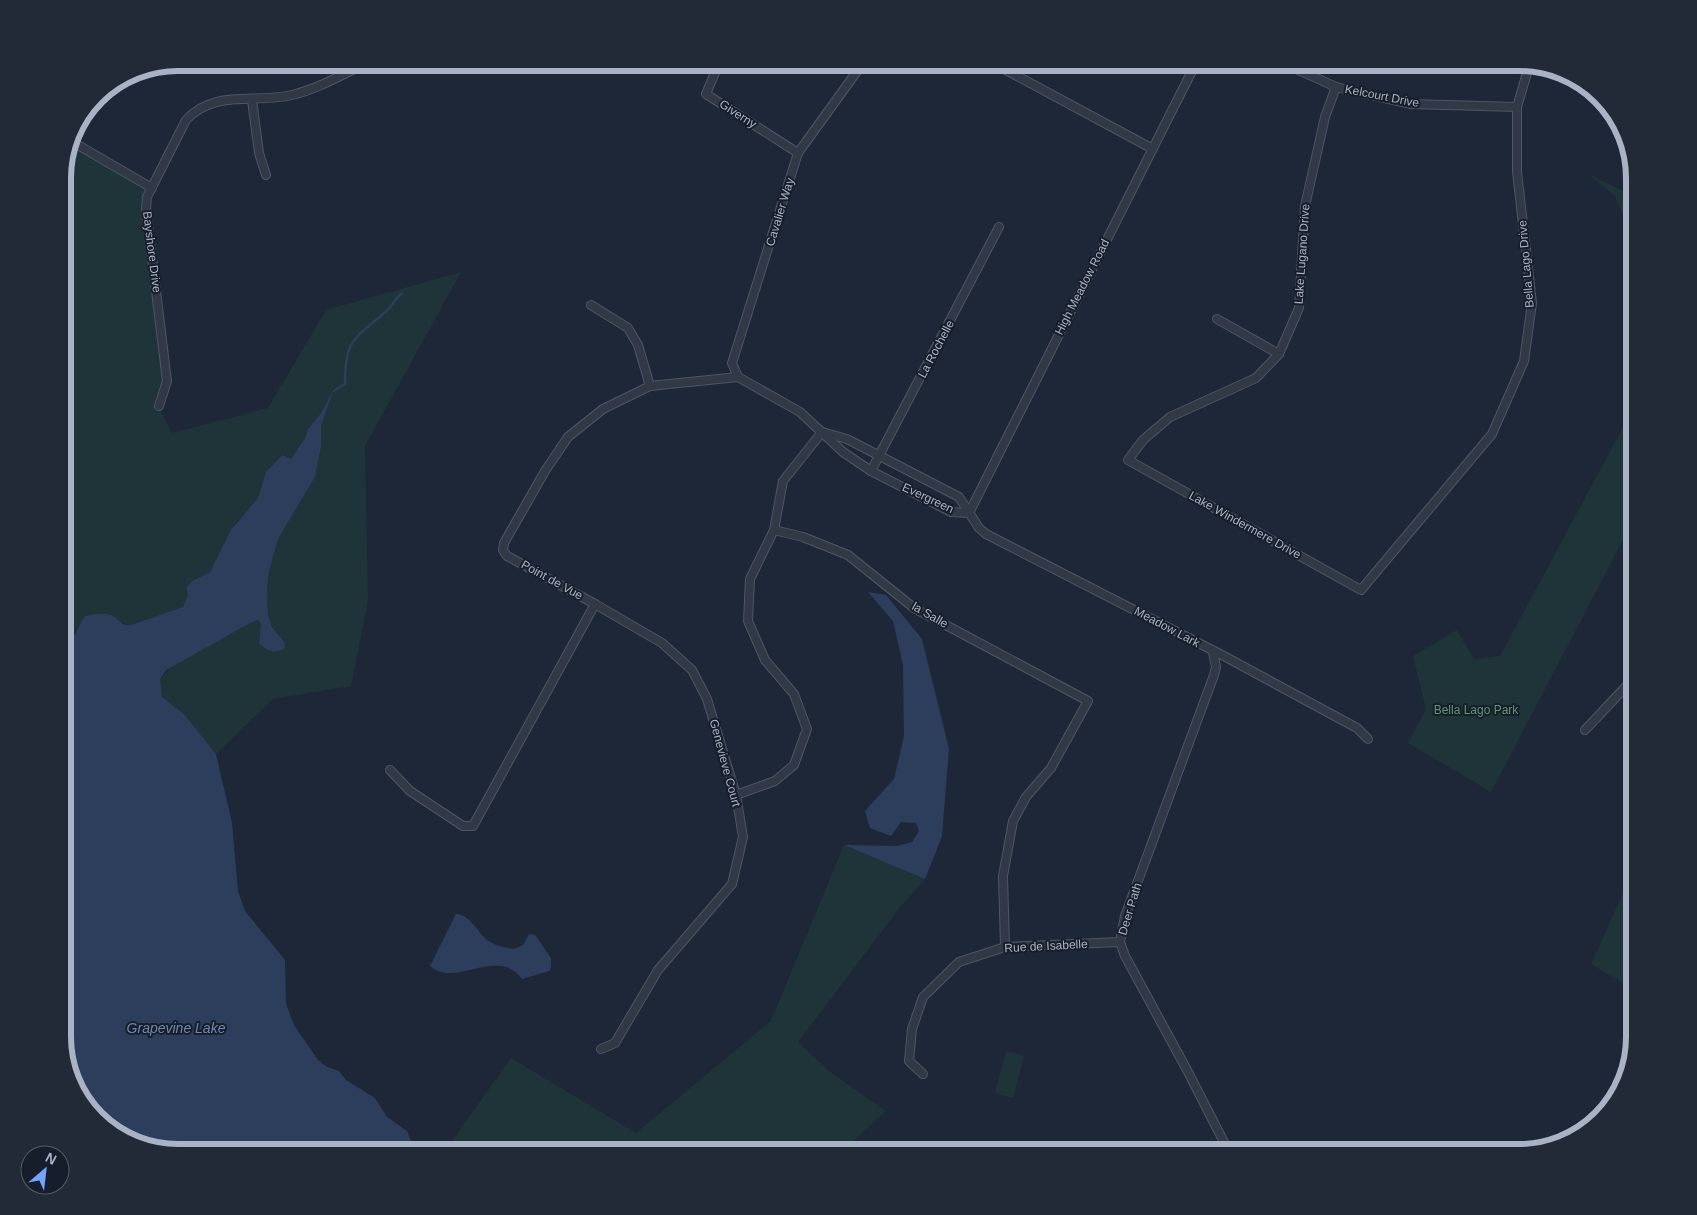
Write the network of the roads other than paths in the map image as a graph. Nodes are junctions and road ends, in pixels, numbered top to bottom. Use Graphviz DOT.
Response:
graph roads {
  1 [pos="348,71"];
  2 [pos="715,71"];
  3 [pos="857,71"];
  4 [pos="1011,71"];
  5 [pos="1191,71"];
  6 [pos="1302,71"];
  7 [pos="1528,71"];
  8 [pos="1336,87"];
  9 [pos="252,100"];
  10 [pos="1517,108"];
  11 [pos="77,144"];
  12 [pos="1152,148"];
  13 [pos="798,153"];
  14 [pos="266,176"];
  15 [pos="152,188"];
  16 [pos="1000,227"];
  17 [pos="591,305"];
  18 [pos="1218,319"];
  19 [pos="1279,354"];
  20 [pos="738,377"];
  21 [pos="650,386"];
  22 [pos="159,406"];
  23 [pos="822,432"];
  24 [pos="880,456"];
  25 [pos="1128,460"];
  26 [pos="871,471"];
  27 [pos="969,513"];
  28 [pos="774,530"];
  29 [pos="1361,590"];
  30 [pos="595,604"];
  31 [pos="1213,652"];
  32 [pos="1626,686"];
  33 [pos="1585,730"];
  34 [pos="1368,739"];
  35 [pos="390,770"];
  36 [pos="736,795"];
  37 [pos="1120,942"];
  38 [pos="1005,947"];
  39 [pos="601,1049"];
  40 [pos="923,1074"];
  41 [pos="1225,1144"];
  1 -- 9 [label="street, Bayshore Drive"];
  2 -- 13 [label="street, Giverny"];
  3 -- 13 [label="street, Cavalier Way"];
  4 -- 12 [label="street"];
  5 -- 12 [label="street, High Meadow Road"];
  6 -- 8 [label="street, Kelcourt Drive"];
  7 -- 10 [label="street, Bella Lago Drive"];
  8 -- 10 [label="street, Kelcourt Drive"];
  8 -- 19 [label="street, Lake Lugano Drive"];
  9 -- 14 [label="street"];
  9 -- 15 [label="street, Bayshore Drive"];
  10 -- 29 [label="street, Bella Lago Drive"];
  11 -- 15 [label="street"];
  12 -- 27 [label="street, High Meadow Road"];
  13 -- 20 [label="street, Cavalier Way"];
  15 -- 22 [label="street, Bayshore Drive"];
  16 -- 24 [label="street, La Rochelle"];
  17 -- 21 [label="street"];
  18 -- 19 [label="street"];
  19 -- 25 [label="street, Lake Lugano Drive"];
  20 -- 21 [label="street, Point de Vue"];
  20 -- 23 [label="street, Evergreen"];
  21 -- 30 [label="street, Point de Vue"];
  23 -- 24 [label="street, Evergreen"];
  23 -- 26 [label="street, Evergreen"];
  23 -- 28 [label="street"];
  24 -- 26 [label="street, La Rochelle"];
  24 -- 27 [label="street, Evergreen"];
  25 -- 29 [label="street, Lake Windermere Drive"];
  26 -- 27 [label="street, Evergreen"];
  27 -- 31 [label="street, Meadow Lark"];
  28 -- 36 [label="street"];
  28 -- 38 [label="street, la Salle"];
  30 -- 35 [label="street, Point de Vue"];
  30 -- 36 [label="street, Genevieve Court"];
  31 -- 34 [label="street, Meadow Lark"];
  31 -- 37 [label="street, Deer Path"];
  32 -- 33 [label="street"];
  36 -- 39 [label="street, Genevieve Court"];
  37 -- 38 [label="street, Rue de Isabelle"];
  37 -- 41 [label="street, Deer Path"];
  38 -- 40 [label="street, Rue de Isabelle"];
}
